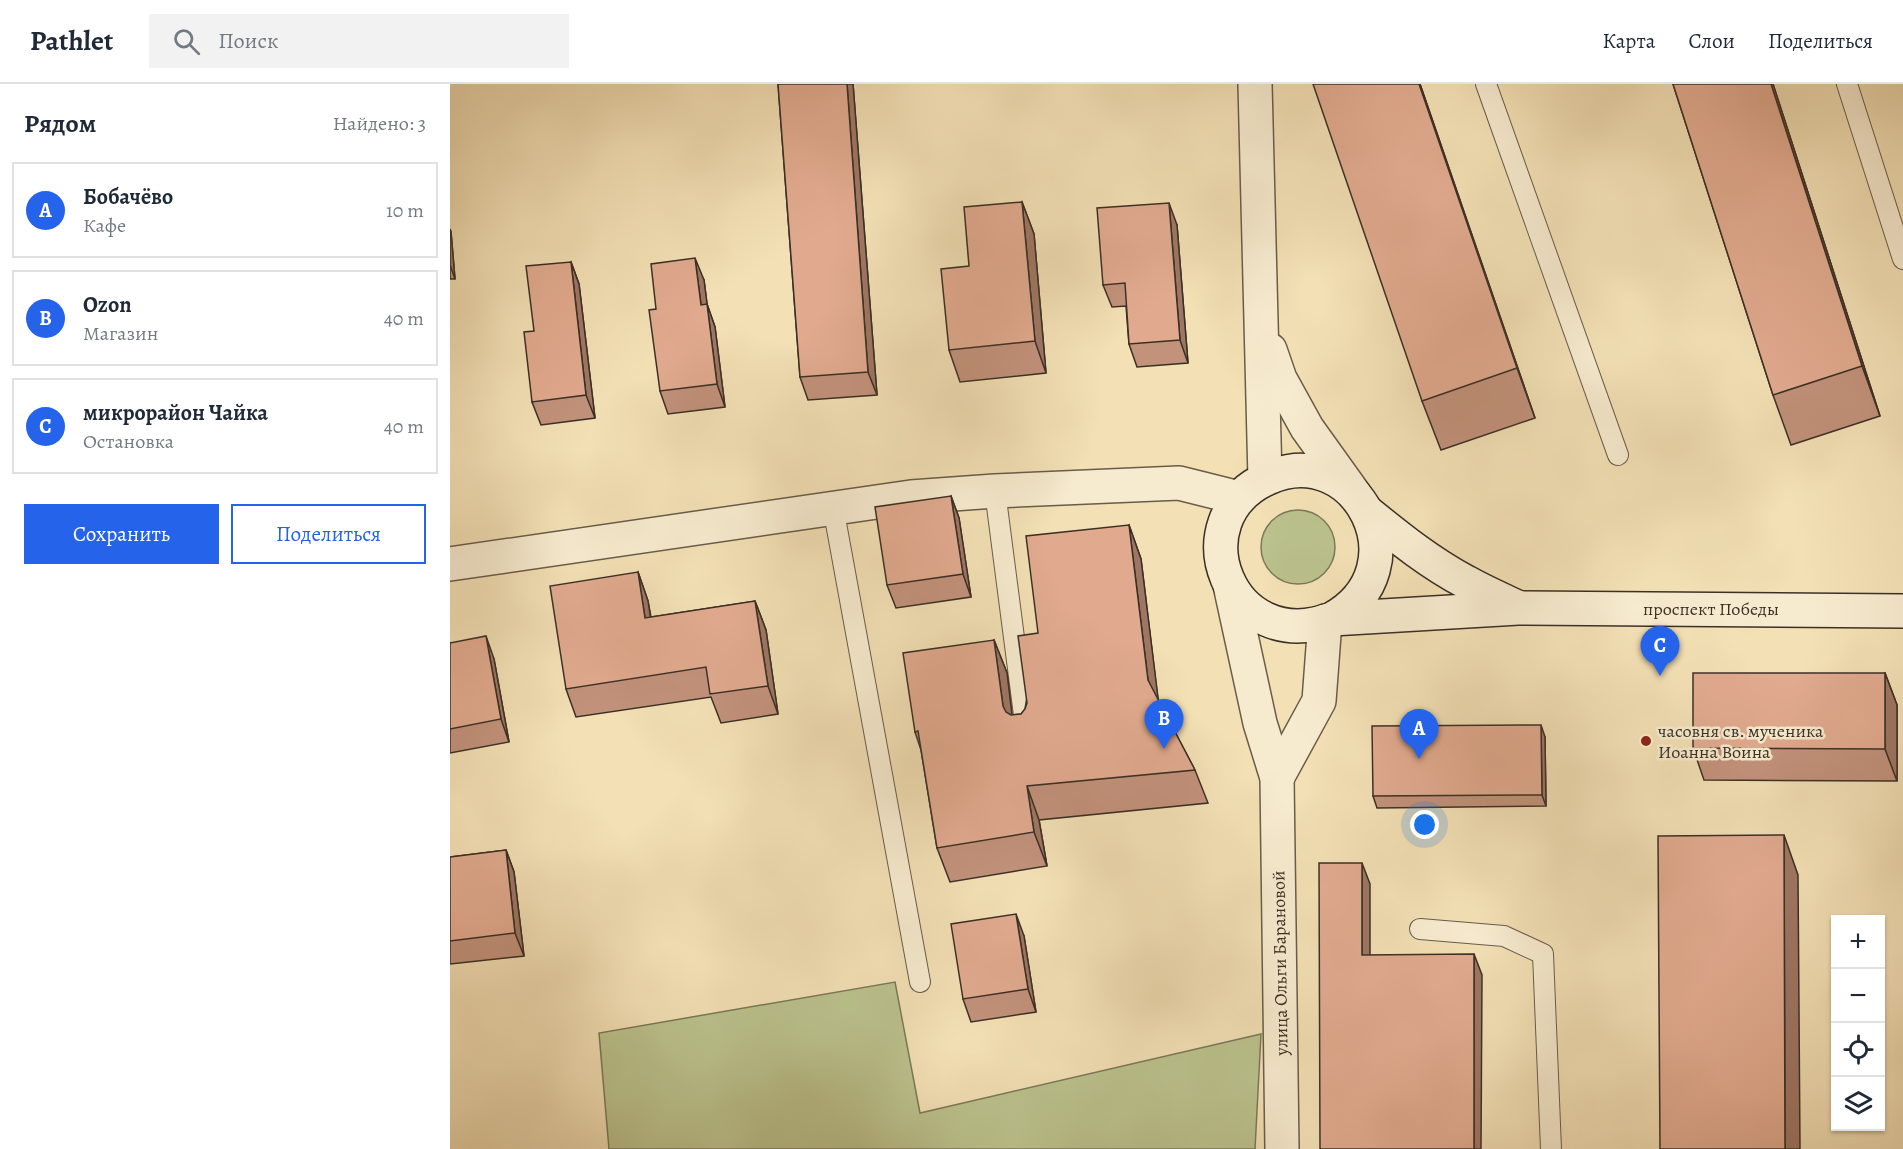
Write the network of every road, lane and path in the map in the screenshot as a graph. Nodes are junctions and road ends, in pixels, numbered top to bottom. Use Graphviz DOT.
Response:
graph roads {
  1 [pos="1255,84"];
  2 [pos="1486,84"];
  3 [pos="1847,84"];
  4 [pos="1903,259"];
  5 [pos="1261,325"];
  6 [pos="1618,455"];
  7 [pos="1265,479"];
  8 [pos="995,491"];
  9 [pos="1239,498"];
  10 [pos="1361,504"];
  11 [pos="833,507"];
  12 [pos="450,564"];
  13 [pos="1230,585"];
  14 [pos="1518,608"];
  15 [pos="1903,611"];
  16 [pos="1328,620"];
  17 [pos="1027,738"];
  18 [pos="1277,778"];
  19 [pos="1420,929"];
  20 [pos="920,982"];
  21 [pos="1282,1149"];
  22 [pos="1551,1149"];
  1 -- 5 [label="street"];
  2 -- 6 [label="lane"];
  3 -- 4 [label="lane"];
  5 -- 7 [label="street"];
  5 -- 10 [label="street"];
  7 -- 9 [label="street, проспект Победы"];
  7 -- 10 [label="street, проспект Победы"];
  8 -- 9 [label="street"];
  8 -- 11 [label="street"];
  8 -- 17 [label="lane"];
  9 -- 13 [label="street, проспект Победы"];
  10 -- 14 [label="street, проспект Победы"];
  10 -- 16 [label="street, проспект Победы"];
  11 -- 12 [label="street"];
  11 -- 20 [label="lane"];
  13 -- 16 [label="street, проспект Победы"];
  13 -- 18 [label="street, улица Ольги Барановой"];
  14 -- 15 [label="street, проспект Победы"];
  14 -- 16 [label="street, проспект Победы"];
  16 -- 18 [label="street, улица Ольги Барановой"];
  18 -- 21 [label="street, улица Ольги Барановой"];
  19 -- 22 [label="lane"];
}
